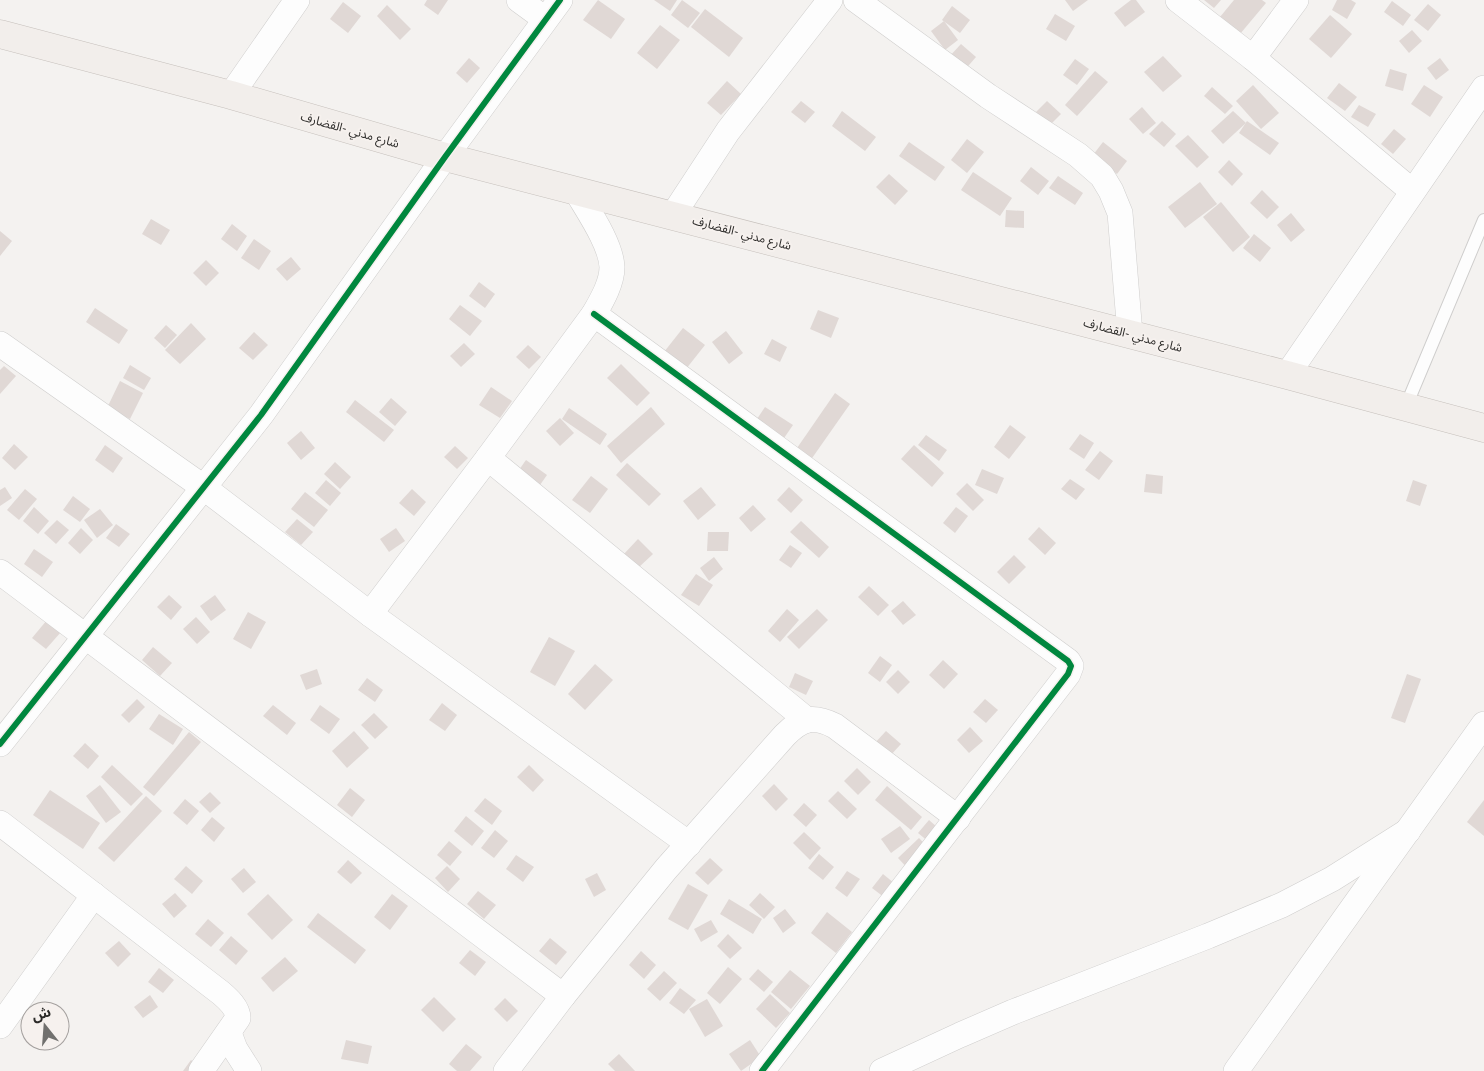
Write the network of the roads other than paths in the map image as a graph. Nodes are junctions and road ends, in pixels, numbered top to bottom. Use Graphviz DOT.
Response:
graph roads {
  1 [pos="297,0"];
  2 [pos="519,0"];
  3 [pos="830,0"];
  4 [pos="856,0"];
  5 [pos="1178,0"];
  6 [pos="1296,0"];
  7 [pos="553,9"];
  8 [pos="0,34"];
  9 [pos="1253,58"];
  10 [pos="1484,88"];
  11 [pos="231,95"];
  12 [pos="445,157"];
  13 [pos="1412,191"];
  14 [pos="576,192"];
  15 [pos="673,215"];
  16 [pos="1484,220"];
  17 [pos="594,314"];
  18 [pos="1130,334"];
  19 [pos="0,344"];
  20 [pos="1287,375"];
  21 [pos="1406,406"];
  22 [pos="1484,428"];
  23 [pos="488,458"];
  24 [pos="203,487"];
  25 [pos="0,572"];
  26 [pos="370,614"];
  27 [pos="85,636"];
  28 [pos="807,720"];
  29 [pos="1484,724"];
  30 [pos="0,744"];
  31 [pos="958,818"];
  32 [pos="0,823"];
  33 [pos="1408,832"];
  34 [pos="688,844"];
  35 [pos="94,895"];
  36 [pos="563,996"];
  37 [pos="0,1026"];
  38 [pos="229,1034"];
  39 [pos="201,1071"];
  40 [pos="249,1071"];
  41 [pos="506,1071"];
  42 [pos="762,1071"];
  43 [pos="882,1071"];
  44 [pos="1236,1071"];
  1 -- 11 [label="street"];
  2 -- 7 [label="street"];
  3 -- 15 [label="street"];
  4 -- 18 [label="street"];
  5 -- 9 [label="street"];
  6 -- 9 [label="street"];
  7 -- 12 [label="street"];
  8 -- 11 [label="highway, شارع مدني -القضارف"];
  9 -- 13 [label="street"];
  10 -- 13 [label="street"];
  11 -- 12 [label="highway, شارع مدني -القضارف"];
  12 -- 14 [label="highway, شارع مدني -القضارف"];
  12 -- 24 [label="street"];
  13 -- 20 [label="street"];
  14 -- 15 [label="highway, شارع مدني -القضارف"];
  14 -- 17 [label="street"];
  15 -- 18 [label="highway, شارع مدني -القضارف"];
  16 -- 21 [label="lane"];
  17 -- 23 [label="street"];
  17 -- 31 [label="street"];
  18 -- 20 [label="highway, شارع مدني -القضارف"];
  19 -- 24 [label="street"];
  20 -- 21 [label="highway, شارع مدني -القضارف"];
  21 -- 22 [label="highway, شارع مدني -القضارف"];
  23 -- 26 [label="street"];
  23 -- 28 [label="street"];
  24 -- 26 [label="street"];
  24 -- 27 [label="street"];
  25 -- 27 [label="street"];
  26 -- 34 [label="street"];
  27 -- 30 [label="street"];
  27 -- 36 [label="street"];
  28 -- 31 [label="street"];
  28 -- 34 [label="street"];
  29 -- 33 [label="street"];
  31 -- 42 [label="street"];
  32 -- 35 [label="street"];
  33 -- 43 [label="street"];
  33 -- 44 [label="street"];
  34 -- 36 [label="street"];
  35 -- 37 [label="street"];
  35 -- 38 [label="street"];
  36 -- 41 [label="street"];
  38 -- 39 [label="street"];
  38 -- 40 [label="street"];
}
